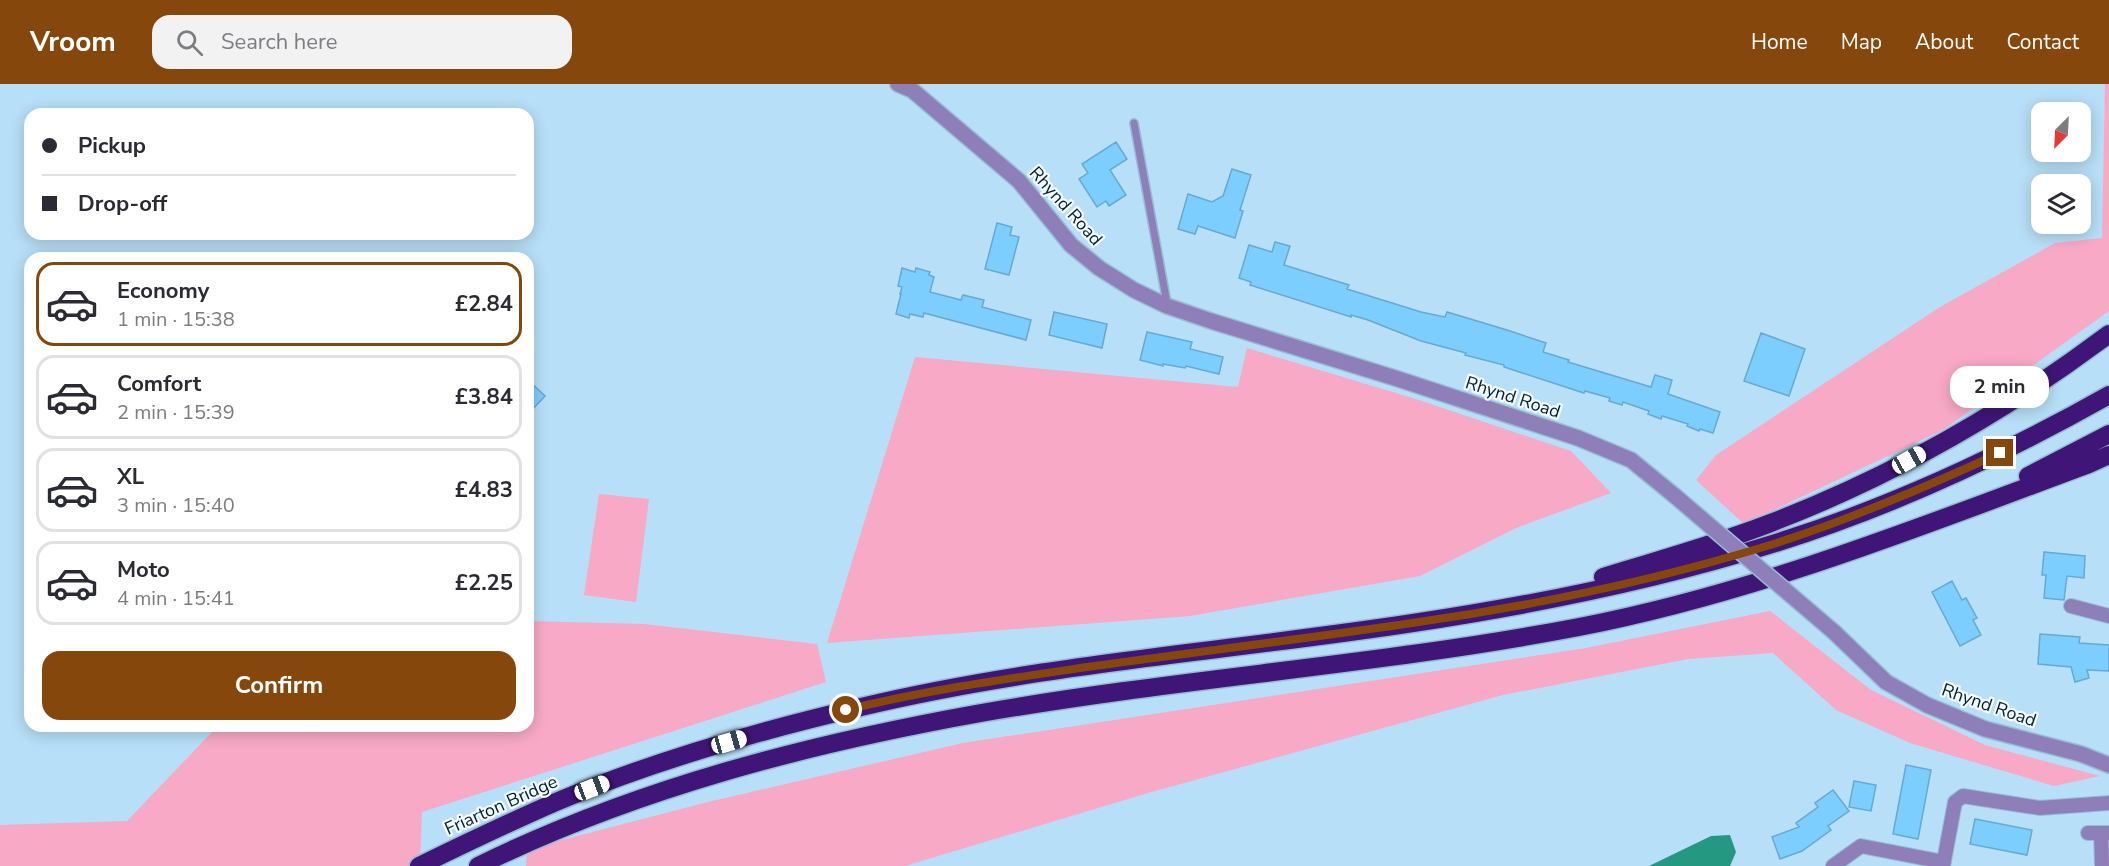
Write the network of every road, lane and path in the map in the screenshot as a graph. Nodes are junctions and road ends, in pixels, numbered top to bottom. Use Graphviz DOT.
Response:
graph roads {
  1 [pos="898,84"];
  2 [pos="1134,123"];
  3 [pos="1167,306"];
  4 [pos="2109,334"];
  5 [pos="2109,395"];
  6 [pos="2109,434"];
  7 [pos="2109,455"];
  8 [pos="1879,542"];
  9 [pos="2071,606"];
  10 [pos="1501,609"];
  11 [pos="2109,616"];
  12 [pos="2109,765"];
  13 [pos="2109,803"];
  14 [pos="2099,833"];
  15 [pos="1943,864"];
  16 [pos="419,866"];
  17 [pos="478,866"];
  18 [pos="1833,866"];
  19 [pos="2102,866"];
  1 -- 3 [label="street, Rhynd Road"];
  2 -- 3 [label="lane"];
  3 -- 12 [label="street, Rhynd Road, bridge"];
  4 -- 10 [label="highway"];
  5 -- 10 [label="highway"];
  6 -- 8 [label="highway"];
  7 -- 8 [label="highway"];
  8 -- 17 [label="highway"];
  9 -- 11 [label="street"];
  10 -- 16 [label="highway, Friarton Bridge"];
  13 -- 15 [label="street"];
  14 -- 19 [label="street"];
  15 -- 18 [label="street"];
}
